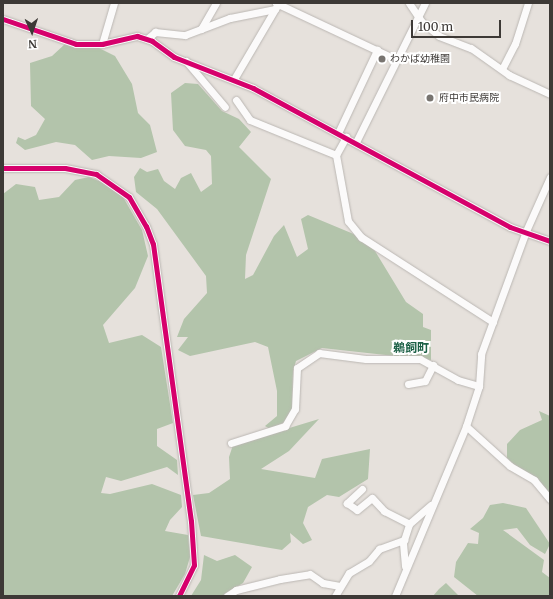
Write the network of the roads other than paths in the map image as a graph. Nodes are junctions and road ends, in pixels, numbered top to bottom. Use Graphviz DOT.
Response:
graph roads {
  1 [pos="114,3"];
  2 [pos="216,3"];
  3 [pos="409,3"];
  4 [pos="425,3"];
  5 [pos="528,3"];
  6 [pos="276,5"];
  7 [pos="419,15"];
  8 [pos="3,18"];
  9 [pos="201,29"];
  10 [pos="147,39"];
  11 [pos="102,44"];
  12 [pos="377,50"];
  13 [pos="395,60"];
  14 [pos="186,61"];
  15 [pos="502,69"];
  16 [pos="234,79"];
  17 [pos="550,94"];
  18 [pos="236,100"];
  19 [pos="225,107"];
  20 [pos="338,133"];
  21 [pos="346,137"];
  22 [pos="356,142"];
  23 [pos="336,155"];
  24 [pos="3,168"];
  25 [pos="550,177"];
  26 [pos="526,231"];
  27 [pos="550,241"];
  28 [pos="493,322"];
  29 [pos="433,366"];
  30 [pos="408,384"];
  31 [pos="479,386"];
  32 [pos="466,426"];
  33 [pos="231,443"];
  34 [pos="362,489"];
  35 [pos="550,499"];
  36 [pos="431,505"];
  37 [pos="409,524"];
  38 [pos="404,540"];
  39 [pos="406,568"];
  40 [pos="340,586"];
  41 [pos="179,596"];
  42 [pos="227,596"];
  43 [pos="335,596"];
  44 [pos="395,596"];
  1 -- 11 [label="street"];
  2 -- 9 [label="street"];
  3 -- 7 [label="street"];
  4 -- 7 [label="street"];
  5 -- 15 [label="street"];
  6 -- 9 [label="street"];
  6 -- 12 [label="street"];
  6 -- 16 [label="street"];
  7 -- 13 [label="street"];
  7 -- 15 [label="street"];
  8 -- 11 [label="street"];
  9 -- 10 [label="street"];
  10 -- 11 [label="street"];
  10 -- 14 [label="street"];
  12 -- 13 [label="street"];
  12 -- 20 [label="street"];
  13 -- 22 [label="street"];
  14 -- 16 [label="street"];
  14 -- 19 [label="street"];
  15 -- 17 [label="street"];
  16 -- 20 [label="street"];
  18 -- 23 [label="street"];
  20 -- 21 [label="street"];
  21 -- 22 [label="street"];
  21 -- 23 [label="street"];
  22 -- 26 [label="street"];
  23 -- 28 [label="street"];
  24 -- 41 [label="street"];
  25 -- 26 [label="street"];
  26 -- 27 [label="street"];
  26 -- 28 [label="street"];
  28 -- 31 [label="street"];
  29 -- 30 [label="street"];
  29 -- 31 [label="street"];
  29 -- 33 [label="street"];
  31 -- 32 [label="street"];
  32 -- 35 [label="street"];
  32 -- 36 [label="street"];
  34 -- 37 [label="street"];
  36 -- 37 [label="street"];
  36 -- 39 [label="street"];
  37 -- 38 [label="street"];
  38 -- 39 [label="street"];
  38 -- 40 [label="street"];
  39 -- 44 [label="street"];
  40 -- 42 [label="street"];
  40 -- 43 [label="street"];
}
